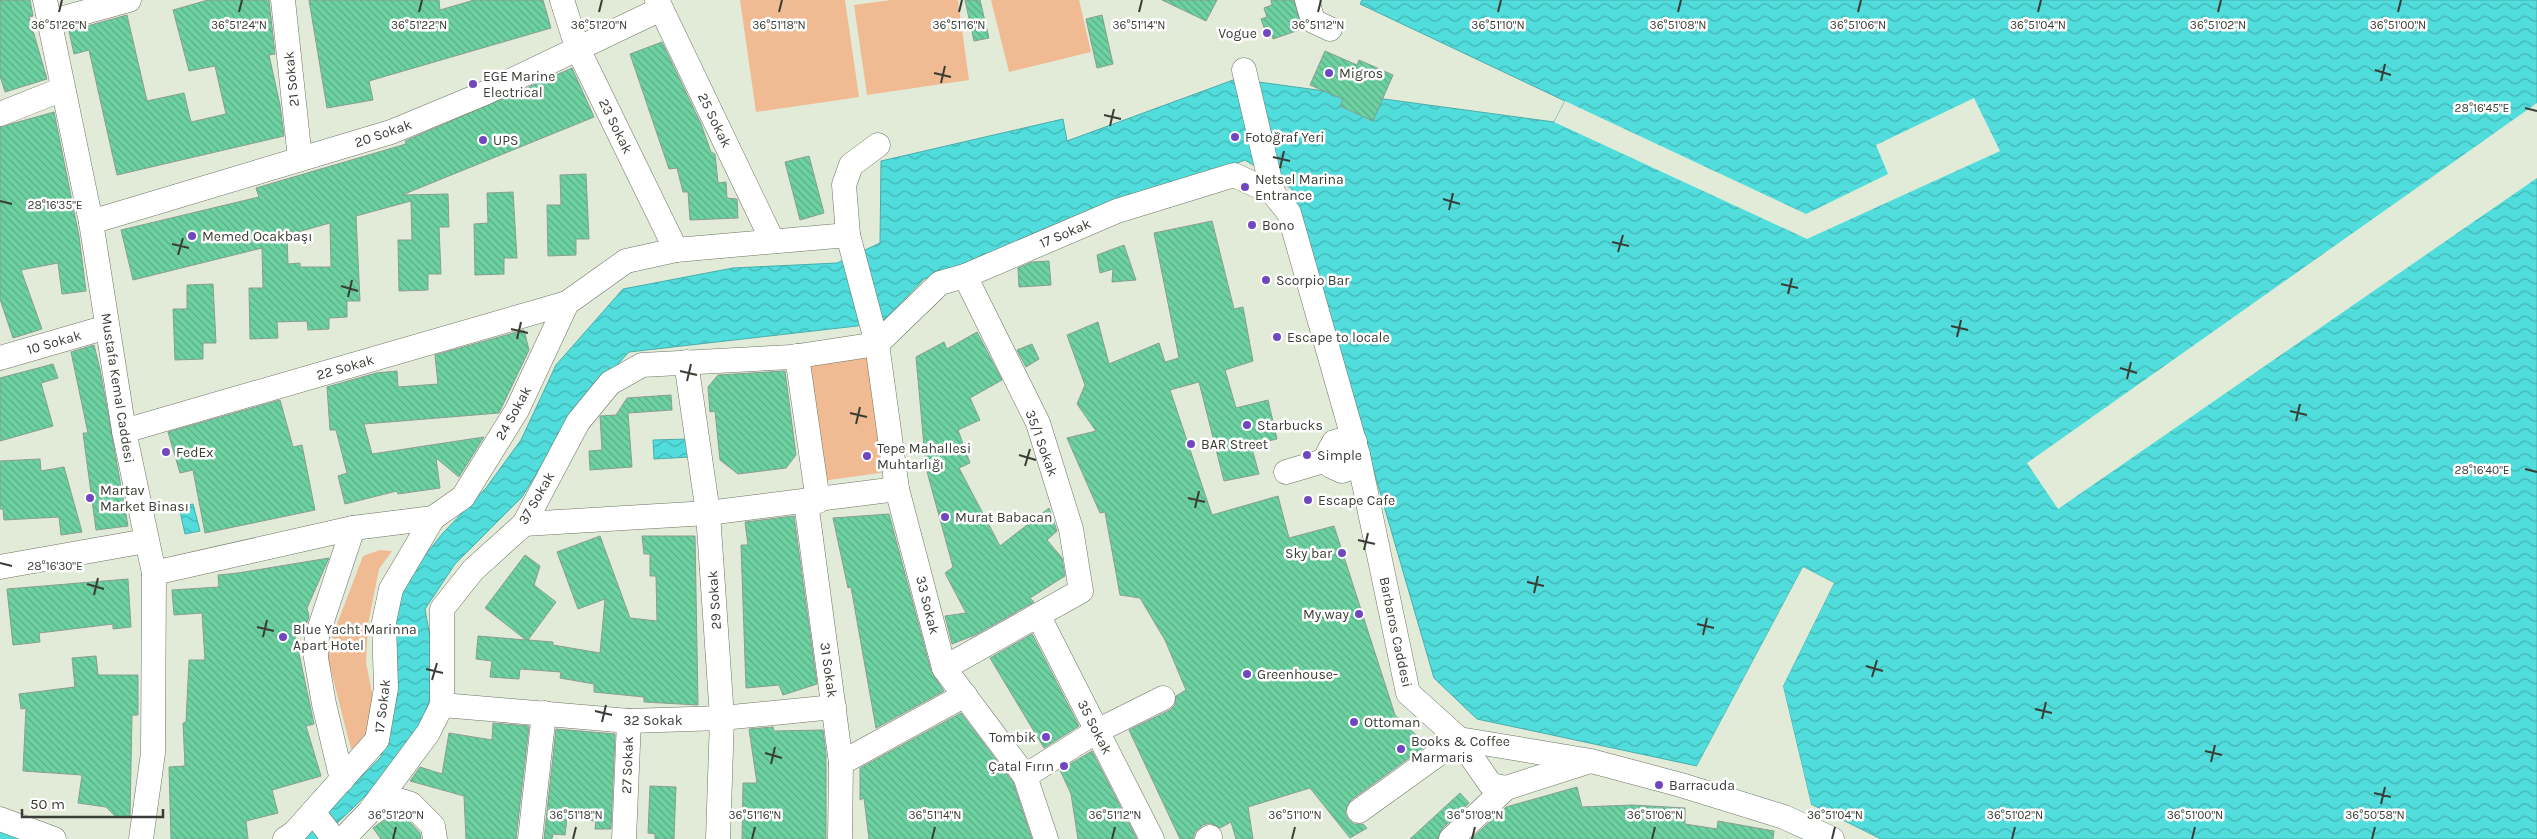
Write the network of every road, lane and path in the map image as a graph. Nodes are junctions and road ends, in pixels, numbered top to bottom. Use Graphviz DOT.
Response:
graph roads {
  1 [pos="129,0"];
  2 [pos="282,0"];
  3 [pos="562,0"];
  4 [pos="1307,0"];
  5 [pos="659,4"];
  6 [pos="47,11"];
  7 [pos="1330,29"];
  8 [pos="578,47"];
  9 [pos="1244,70"];
  10 [pos="63,89"];
  11 [pos="0,114"];
  12 [pos="878,145"];
  13 [pos="300,159"];
  14 [pos="1273,193"];
  15 [pos="91,222"];
  16 [pos="850,239"];
  17 [pos="772,240"];
  18 [pos="676,250"];
  19 [pos="965,276"];
  20 [pos="567,303"];
  21 [pos="107,327"];
  22 [pos="875,336"];
  23 [pos="797,356"];
  24 [pos="0,358"];
  25 [pos="686,362"];
  26 [pos="124,431"];
  27 [pos="1356,449"];
  28 [pos="1286,472"];
  29 [pos="897,489"];
  30 [pos="812,502"];
  31 [pos="708,513"];
  32 [pos="433,518"];
  33 [pos="524,524"];
  34 [pos="353,528"];
  35 [pos="146,541"];
  36 [pos="0,567"];
  37 [pos="154,573"];
  38 [pos="1038,615"];
  39 [pos="944,668"];
  40 [pos="964,696"];
  41 [pos="1163,698"];
  42 [pos="442,705"];
  43 [pos="834,707"];
  44 [pos="544,713"];
  45 [pos="722,718"];
  46 [pos="629,721"];
  47 [pos="1097,731"];
  48 [pos="1459,739"];
  49 [pos="1591,761"];
  50 [pos="841,763"];
  51 [pos="1025,776"];
  52 [pos="342,780"];
  53 [pos="1506,788"];
  54 [pos="382,795"];
  55 [pos="1359,811"];
  56 [pos="313,812"];
  57 [pos="0,815"];
  58 [pos="0,819"];
  59 [pos="54,839"];
  60 [pos="141,839"];
  61 [pos="285,839"];
  62 [pos="334,839"];
  63 [pos="343,839"];
  64 [pos="434,839"];
  65 [pos="530,839"];
  66 [pos="624,839"];
  67 [pos="718,839"];
  68 [pos="840,839"];
  69 [pos="1046,839"];
  70 [pos="1152,839"];
  71 [pos="1451,839"];
  72 [pos="1832,839"];
  1 -- 6 [label="street"];
  2 -- 13 [label="street, 21 Sokak"];
  3 -- 8 [label="street, 23 Sokak"];
  4 -- 7 [label="street"];
  5 -- 8 [label="street, 20 Sokak"];
  5 -- 17 [label="street, 25 Sokak"];
  6 -- 10 [label="street, Mustafa Kemal Caddesi"];
  8 -- 13 [label="street, 20 Sokak"];
  8 -- 18 [label="street, 23 Sokak"];
  9 -- 14 [label="street"];
  10 -- 11 [label="street"];
  10 -- 15 [label="street, Mustafa Kemal Caddesi"];
  12 -- 16 [label="street, 33 Sokak"];
  13 -- 15 [label="street, 20 Sokak"];
  14 -- 19 [label="street, 17 Sokak"];
  14 -- 27 [label="street, Barbaros Caddesi"];
  15 -- 21 [label="street, Mustafa Kemal Caddesi"];
  16 -- 17 [label="street, 24 Sokak"];
  16 -- 22 [label="street, 33 Sokak"];
  17 -- 18 [label="street, 24 Sokak"];
  18 -- 20 [label="street, 24 Sokak"];
  19 -- 22 [label="street, 17 Sokak"];
  19 -- 38 [label="street, 35/1 Sokak"];
  20 -- 26 [label="street, 22 Sokak"];
  20 -- 32 [label="street, 24 Sokak"];
  21 -- 24 [label="street, 10 Sokak"];
  21 -- 26 [label="street, Mustafa Kemal Caddesi"];
  22 -- 23 [label="street, 37 Sokak"];
  22 -- 29 [label="street, 33 Sokak"];
  23 -- 25 [label="street, 37 Sokak"];
  23 -- 30 [label="street, 31 Sokak"];
  25 -- 31 [label="street, 29 Sokak"];
  25 -- 33 [label="street, 37 Sokak"];
  26 -- 35 [label="street, Mustafa Kemal Caddesi"];
  27 -- 28 [label="street"];
  27 -- 48 [label="street, Barbaros Caddesi"];
  29 -- 30 [label="street"];
  29 -- 39 [label="street, 33 Sokak"];
  30 -- 31 [label="street"];
  30 -- 43 [label="street, 31 Sokak"];
  31 -- 33 [label="street"];
  31 -- 45 [label="street, 29 Sokak"];
  32 -- 34 [label="street, 24 Sokak"];
  32 -- 52 [label="street, 17 Sokak"];
  33 -- 42 [label="street, 37 Sokak"];
  34 -- 37 [label="street, 24 Sokak"];
  34 -- 52 [label="street"];
  35 -- 36 [label="street"];
  35 -- 37 [label="street, Mustafa Kemal Caddesi"];
  37 -- 60 [label="street, Mustafa Kemal Caddesi"];
  38 -- 39 [label="street"];
  38 -- 47 [label="street, 35 Sokak"];
  39 -- 40 [label="street, 33 Sokak"];
  40 -- 50 [label="street"];
  40 -- 51 [label="street, 33 Sokak"];
  41 -- 47 [label="street"];
  42 -- 44 [label="street, 32 Sokak"];
  42 -- 54 [label="street, 37 Sokak"];
  43 -- 45 [label="street, 32 Sokak"];
  43 -- 50 [label="street, 31 Sokak"];
  44 -- 46 [label="street, 32 Sokak"];
  44 -- 65 [label="street"];
  45 -- 46 [label="street, 32 Sokak"];
  45 -- 67 [label="street, 29 Sokak"];
  46 -- 66 [label="street, 27 Sokak"];
  47 -- 51 [label="street"];
  47 -- 70 [label="street, 35 Sokak"];
  48 -- 49 [label="street"];
  48 -- 53 [label="street, Barbaros Caddesi"];
  48 -- 55 [label="street"];
  49 -- 53 [label="street"];
  49 -- 72 [label="street"];
  50 -- 68 [label="street, 31 Sokak"];
  51 -- 69 [label="street, 33 Sokak"];
  52 -- 56 [label="street, 17 Sokak"];
  53 -- 71 [label="street"];
  54 -- 63 [label="street, 37 Sokak"];
  54 -- 64 [label="street"];
  56 -- 61 [label="street, 17 Sokak"];
  56 -- 62 [label="street"];
  57 -- 58 [label="street"];
  58 -- 59 [label="street"];
}
